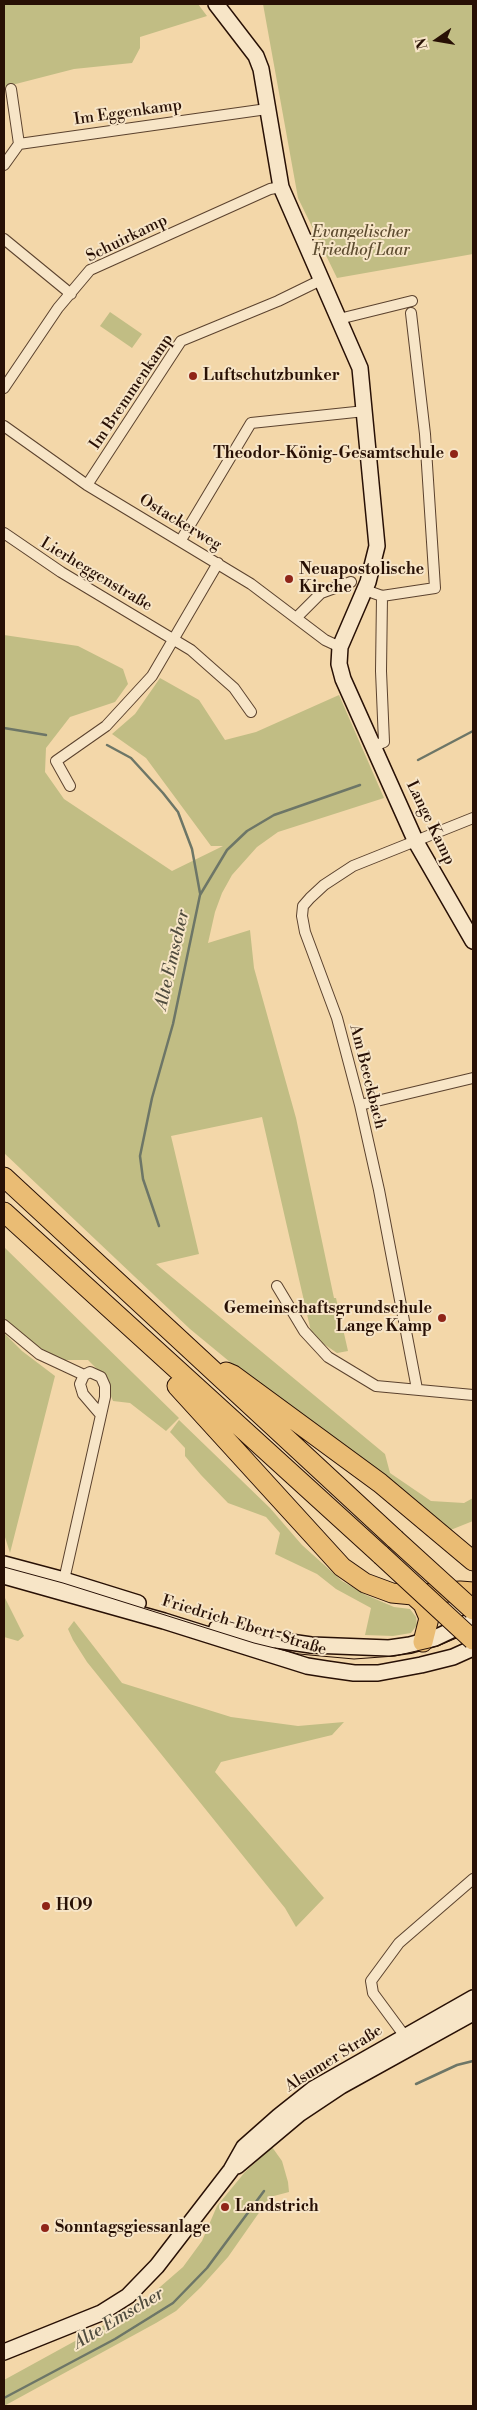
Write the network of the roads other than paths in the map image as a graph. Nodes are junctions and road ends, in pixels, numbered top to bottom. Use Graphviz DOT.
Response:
graph roads {
  1 [pos="216,4"];
  2 [pos="11,88"];
  3 [pos="267,109"];
  4 [pos="19,144"];
  5 [pos="4,165"];
  6 [pos="281,187"];
  7 [pos="4,239"];
  8 [pos="321,280"];
  9 [pos="71,294"];
  10 [pos="412,301"];
  11 [pos="411,313"];
  12 [pos="338,319"];
  13 [pos="4,388"];
  14 [pos="365,410"];
  15 [pos="4,426"];
  16 [pos="87,485"];
  17 [pos="4,533"];
  18 [pos="181,540"];
  19 [pos="218,563"];
  20 [pos="351,582"];
  21 [pos="365,590"];
  22 [pos="382,596"];
  23 [pos="297,618"];
  24 [pos="174,639"];
  25 [pos="340,647"];
  26 [pos="251,712"];
  27 [pos="374,746"];
  28 [pos="70,786"];
  29 [pos="473,818"];
  30 [pos="416,842"];
  31 [pos="472,937"];
  32 [pos="473,1078"];
  33 [pos="360,1105"];
  34 [pos="4,1177"];
  35 [pos="4,1212"];
  36 [pos="276,1286"];
  37 [pos="4,1325"];
  38 [pos="127,1325"];
  39 [pos="206,1365"];
  40 [pos="84,1375"];
  41 [pos="417,1389"];
  42 [pos="473,1395"];
  43 [pos="101,1415"];
  44 [pos="473,1561"];
  45 [pos="5,1570"];
  46 [pos="62,1586"];
  47 [pos="473,1592"];
  48 [pos="414,1595"];
  49 [pos="473,1610"];
  50 [pos="473,1620"];
  51 [pos="473,1640"];
  52 [pos="423,1642"];
  53 [pos="473,1648"];
  54 [pos="473,1879"];
  55 [pos="473,1888"];
  56 [pos="439,1907"];
  57 [pos="473,1998"];
  58 [pos="473,2013"];
  59 [pos="404,2036"];
  60 [pos="232,2170"];
  61 [pos="4,2352"];
  1 -- 3 [label="street"];
  2 -- 4 [label="street"];
  3 -- 4 [label="street, Im Eggenkamp"];
  3 -- 6 [label="street"];
  4 -- 5 [label="street"];
  6 -- 8 [label="street"];
  6 -- 9 [label="street, Schuirkamp"];
  7 -- 9 [label="street"];
  8 -- 12 [label="street"];
  8 -- 16 [label="street, Im Bremmenkamp"];
  9 -- 13 [label="street, Schuirkamp"];
  10 -- 12 [label="street"];
  11 -- 22 [label="street"];
  12 -- 14 [label="street"];
  14 -- 18 [label="street"];
  14 -- 21 [label="street"];
  15 -- 16 [label="street, Ostackerweg"];
  16 -- 18 [label="street, Ostackerweg"];
  17 -- 24 [label="street, Lierheggenstraße"];
  18 -- 19 [label="street, Ostackerweg"];
  19 -- 23 [label="street, Ostackerweg"];
  19 -- 24 [label="street"];
  20 -- 23 [label="street"];
  21 -- 22 [label="street"];
  21 -- 25 [label="street"];
  22 -- 27 [label="street"];
  23 -- 25 [label="street, Ostackerweg"];
  24 -- 26 [label="street, Lierheggenstraße"];
  24 -- 28 [label="street"];
  25 -- 27 [label="street, Lange Kamp"];
  27 -- 30 [label="street, Lange Kamp"];
  29 -- 30 [label="street"];
  30 -- 31 [label="street, Lange Kamp"];
  30 -- 33 [label="street, Am Beeckbach"];
  32 -- 33 [label="street"];
  33 -- 41 [label="street, Am Beeckbach"];
  34 -- 39 [label="highway"];
  35 -- 38 [label="highway"];
  36 -- 41 [label="street"];
  37 -- 40 [label="street"];
  38 -- 48 [label="highway"];
  38 -- 51 [label="highway, bridge"];
  39 -- 44 [label="highway"];
  39 -- 49 [label="highway, bridge"];
  40 -- 43 [label="street"];
  40 -- 43 [label="street"];
  41 -- 42 [label="street"];
  43 -- 46 [label="street"];
  45 -- 46 [label="street, Friedrich-Ebert-Straße"];
  46 -- 52 [label="street, Friedrich-Ebert-Straße"];
  46 -- 53 [label="street, Friedrich-Ebert-Straße"];
  47 -- 48 [label="highway"];
  48 -- 52 [label="highway"];
  50 -- 52 [label="street, Friedrich-Ebert-Straße"];
  54 -- 56 [label="street"];
  55 -- 56 [label="street"];
  56 -- 59 [label="street"];
  57 -- 59 [label="street, Alsumer Straße"];
  58 -- 60 [label="street, Alsumer Straße"];
  59 -- 60 [label="street, Alsumer Straße"];
  60 -- 61 [label="street, Alsumer Straße"];
}
